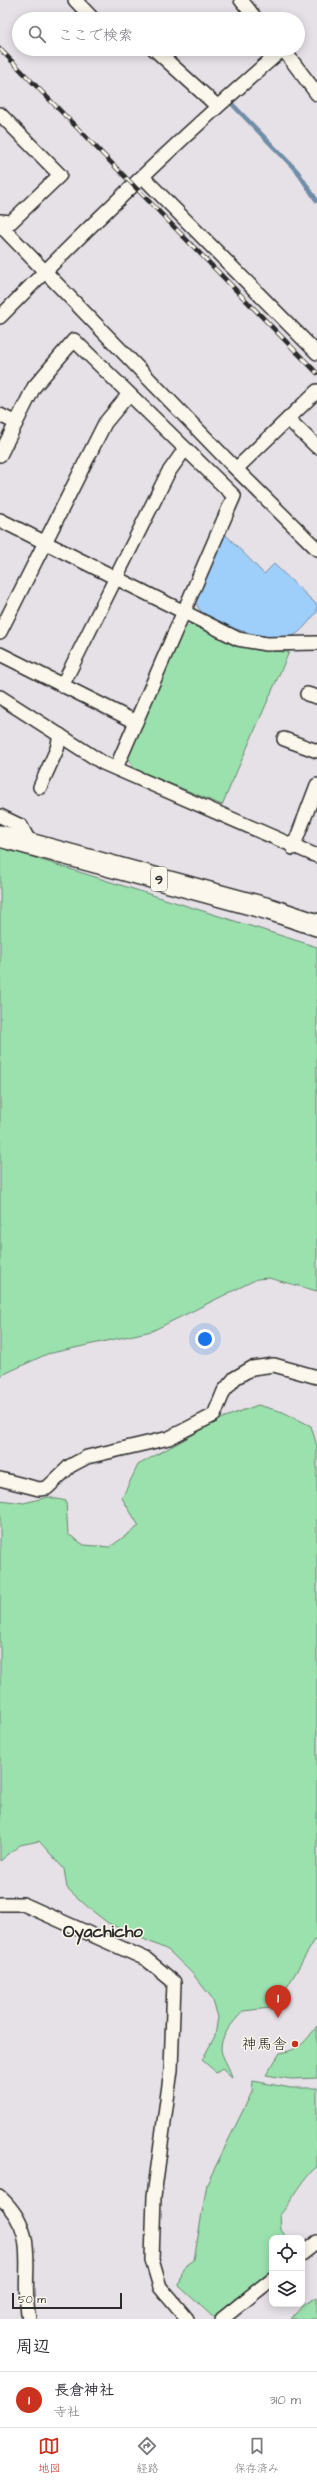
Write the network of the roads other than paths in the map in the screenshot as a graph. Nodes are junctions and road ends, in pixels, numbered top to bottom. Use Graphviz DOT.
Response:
graph roads {
  1 [pos="75,0"];
  2 [pos="241,0"];
  3 [pos="86,12"];
  4 [pos="250,12"];
  5 [pos="163,56"];
  6 [pos="275,56"];
  7 [pos="288,56"];
  8 [pos="317,94"];
  9 [pos="217,106"];
  10 [pos="0,114"];
  11 [pos="143,177"];
  12 [pos="0,221"];
  13 [pos="0,225"];
  14 [pos="45,272"];
  15 [pos="0,317"];
  16 [pos="317,353"];
  17 [pos="316,391"];
  18 [pos="129,394"];
  19 [pos="0,415"];
  20 [pos="288,419"];
  21 [pos="16,424"];
  22 [pos="317,447"];
  23 [pos="185,449"];
  24 [pos="0,455"];
  25 [pos="237,468"];
  26 [pos="0,520"];
  27 [pos="45,543"];
  28 [pos="317,549"];
  29 [pos="116,577"];
  30 [pos="184,611"];
  31 [pos="0,632"];
  32 [pos="317,643"];
  33 [pos="0,654"];
  34 [pos="62,686"];
  35 [pos="0,697"];
  36 [pos="136,722"];
  37 [pos="60,735"];
  38 [pos="284,739"];
  39 [pos="317,750"];
  40 [pos="116,768"];
  41 [pos="317,785"];
  42 [pos="40,788"];
  43 [pos="0,816"];
  44 [pos="0,836"];
  45 [pos="30,844"];
  46 [pos="293,848"];
  47 [pos="317,856"];
  48 [pos="317,925"];
  49 [pos="317,1377"];
  50 [pos="0,1479"];
  51 [pos="0,1904"];
  52 [pos="0,2197"];
  53 [pos="317,2242"];
  54 [pos="305,2252"];
  55 [pos="269,2281"];
  56 [pos="29,2319"];
  57 [pos="187,2319"];
  58 [pos="222,2319"];
  1 -- 3 [label="street"];
  2 -- 4 [label="street"];
  5 -- 9 [label="street"];
  6 -- 9 [label="street"];
  7 -- 8 [label="street"];
  9 -- 11 [label="street"];
  10 -- 12 [label="street"];
  11 -- 14 [label="street"];
  11 -- 16 [label="street"];
  13 -- 14 [label="street"];
  14 -- 15 [label="street"];
  14 -- 25 [label="street"];
  17 -- 20 [label="street"];
  18 -- 21 [label="street"];
  18 -- 23 [label="street"];
  18 -- 27 [label="street"];
  19 -- 21 [label="street"];
  20 -- 22 [label="street"];
  20 -- 25 [label="street"];
  21 -- 24 [label="street"];
  23 -- 29 [label="street"];
  23 -- 30 [label="street"];
  25 -- 28 [label="street"];
  26 -- 27 [label="street"];
  27 -- 29 [label="street"];
  27 -- 31 [label="street"];
  29 -- 30 [label="street"];
  29 -- 34 [label="street"];
  30 -- 32 [label="street"];
  30 -- 36 [label="street"];
  33 -- 34 [label="street"];
  34 -- 36 [label="street"];
  35 -- 37 [label="street"];
  36 -- 40 [label="street"];
  37 -- 40 [label="street"];
  37 -- 42 [label="street"];
  38 -- 39 [label="street"];
  40 -- 46 [label="street"];
  41 -- 46 [label="street"];
  43 -- 45 [label="street"];
  44 -- 45 [label="main road, 9"];
  45 -- 48 [label="main road, 9"];
  46 -- 47 [label="street"];
  49 -- 50 [label="street"];
  51 -- 57 [label="street"];
  52 -- 56 [label="street"];
  53 -- 54 [label="street"];
  55 -- 58 [label="street"];
}
